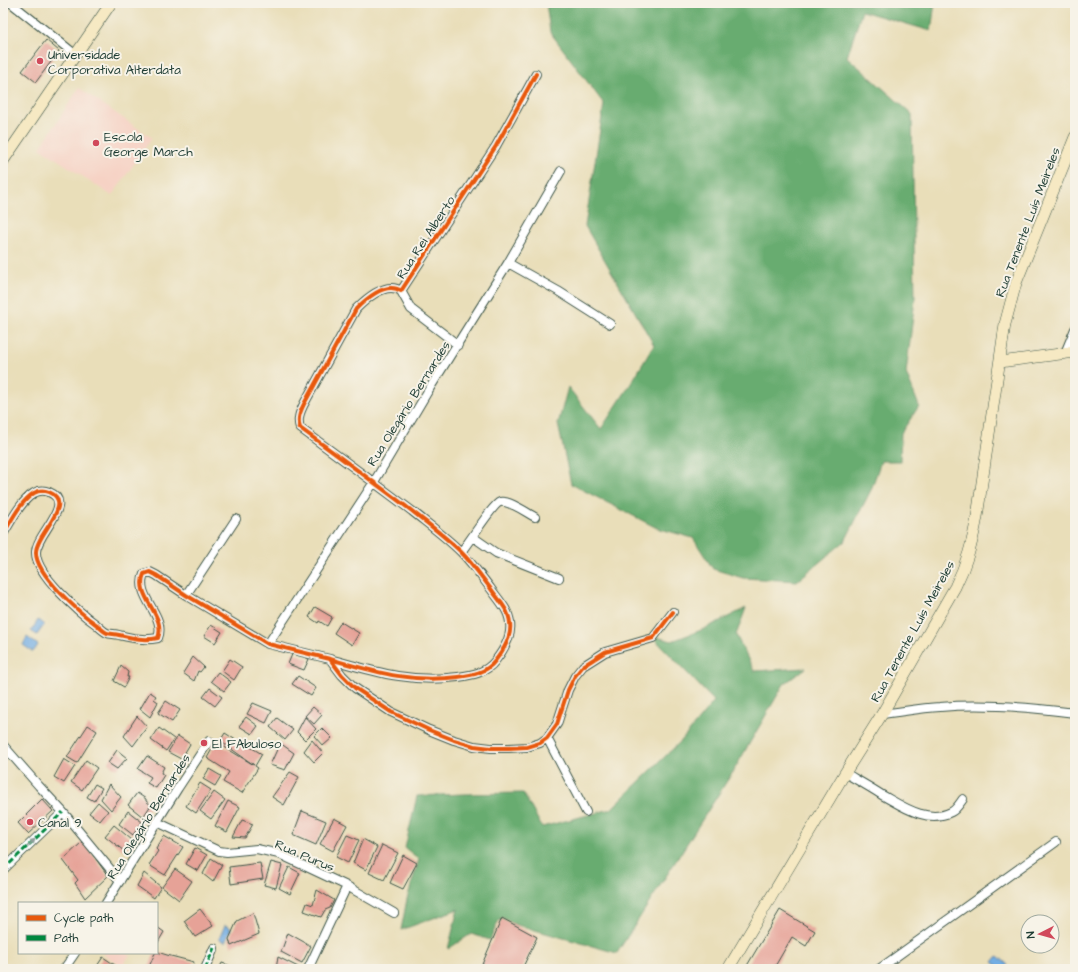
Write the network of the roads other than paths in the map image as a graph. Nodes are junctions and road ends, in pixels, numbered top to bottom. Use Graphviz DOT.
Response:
graph roads {
  1 [pos="11,3"];
  2 [pos="111,3"];
  3 [pos="76,55"];
  4 [pos="536,74"];
  5 [pos="1075,137"];
  6 [pos="3,161"];
  7 [pos="561,171"];
  8 [pos="508,263"];
  9 [pos="401,291"];
  10 [pos="610,324"];
  11 [pos="1075,329"];
  12 [pos="458,345"];
  13 [pos="1070,353"];
  14 [pos="1000,362"];
  15 [pos="374,482"];
  16 [pos="535,517"];
  17 [pos="236,518"];
  18 [pos="3,534"];
  19 [pos="473,537"];
  20 [pos="461,552"];
  21 [pos="559,578"];
  22 [pos="186,595"];
  23 [pos="673,612"];
  24 [pos="268,644"];
  25 [pos="330,659"];
  26 [pos="1075,713"];
  27 [pos="882,714"];
  28 [pos="547,738"];
  29 [pos="209,741"];
  30 [pos="3,745"];
  31 [pos="845,773"];
  32 [pos="963,799"];
  33 [pos="63,812"];
  34 [pos="586,812"];
  35 [pos="157,822"];
  36 [pos="1056,842"];
  37 [pos="3,870"];
  38 [pos="120,881"];
  39 [pos="347,886"];
  40 [pos="107,902"];
  41 [pos="394,913"];
  42 [pos="214,948"];
  43 [pos="73,954"];
  44 [pos="64,969"];
  45 [pos="204,969"];
  46 [pos="308,969"];
  47 [pos="728,969"];
  48 [pos="879,969"];
  1 -- 3 [label="street"];
  2 -- 3 [label="main road"];
  3 -- 6 [label="main road"];
  4 -- 9 [label="street, Rua Rei Alberto"];
  5 -- 14 [label="main road, Rua Tenente Luís Meireles"];
  7 -- 8 [label="street, Rua Olegário Bernardes"];
  8 -- 10 [label="street"];
  8 -- 12 [label="street, Rua Olegário Bernardes"];
  9 -- 12 [label="street"];
  9 -- 15 [label="street, Rua Rei Alberto"];
  11 -- 13 [label="street"];
  12 -- 15 [label="street, Rua Olegário Bernardes"];
  13 -- 14 [label="main road"];
  14 -- 27 [label="main road, Rua Tenente Luís Meireles"];
  15 -- 20 [label="street"];
  15 -- 24 [label="street, Rua Olegário Bernardes"];
  16 -- 19 [label="street"];
  17 -- 22 [label="street"];
  18 -- 22 [label="street"];
  19 -- 20 [label="street"];
  19 -- 21 [label="street"];
  20 -- 25 [label="street"];
  22 -- 24 [label="street"];
  23 -- 28 [label="street"];
  24 -- 25 [label="street"];
  25 -- 28 [label="street"];
  26 -- 27 [label="street"];
  27 -- 31 [label="main road, Rua Tenente Luís Meireles"];
  28 -- 34 [label="street"];
  29 -- 35 [label="street, Rua Olegário Bernardes"];
  30 -- 33 [label="street"];
  31 -- 32 [label="street"];
  31 -- 47 [label="main road, Rua Tenente Luís Meireles"];
  37 -- 33 [label="street, one-way"];
  33 -- 38 [label="street"];
  35 -- 38 [label="street, Rua Olegário Bernardes"];
  35 -- 39 [label="street, Rua Purus"];
  36 -- 48 [label="street"];
  38 -- 40 [label="street, Rua Olegário Bernardes"];
  39 -- 41 [label="street, Rua Purus"];
  39 -- 46 [label="street"];
  42 -- 45 [label="street"];
  43 -- 44 [label="street"];
}
